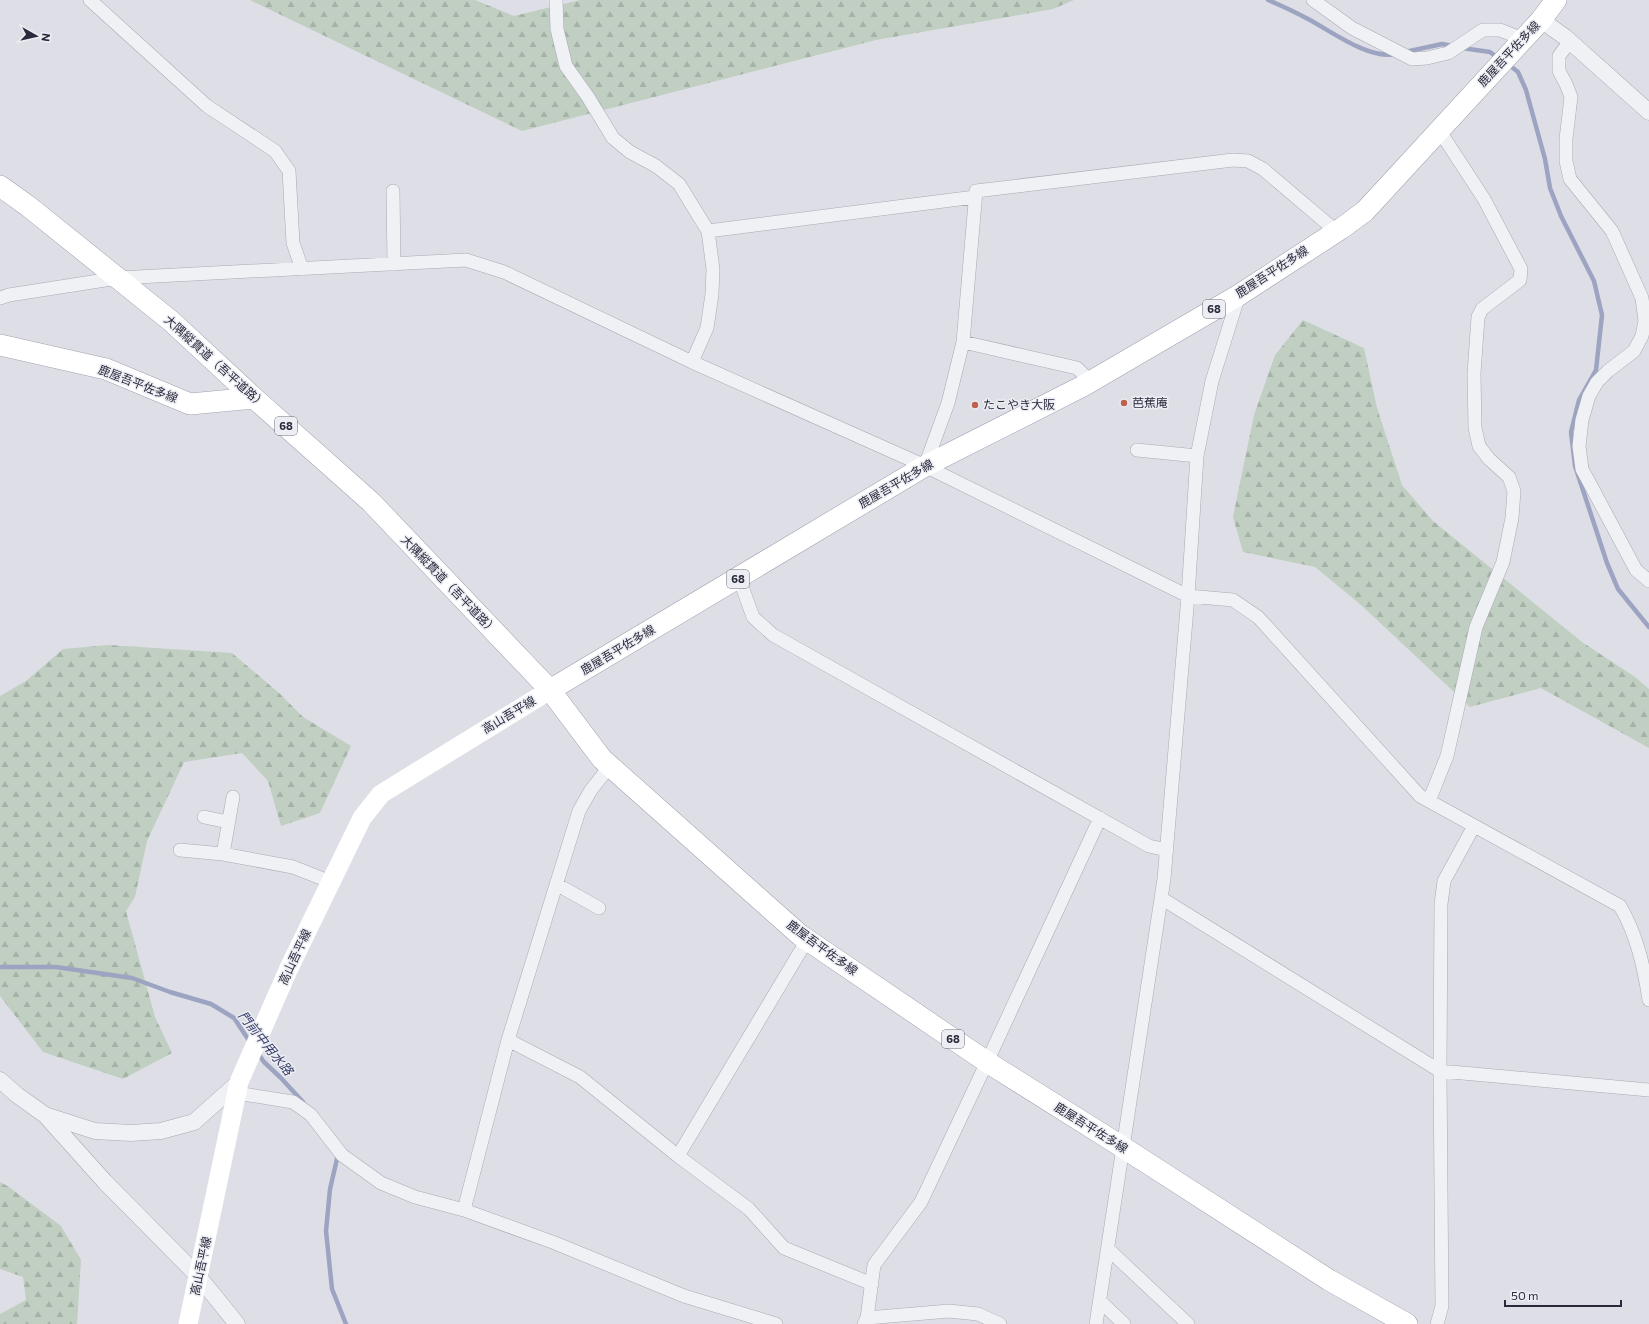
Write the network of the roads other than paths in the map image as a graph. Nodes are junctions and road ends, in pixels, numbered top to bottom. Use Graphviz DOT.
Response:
graph roads {
  1 [pos="90,0"];
  2 [pos="556,0"];
  3 [pos="1313,0"];
  4 [pos="1556,0"];
  5 [pos="1541,20"];
  6 [pos="1523,39"];
  7 [pos="1570,41"];
  8 [pos="1649,112"];
  9 [pos="1439,130"];
  10 [pos="0,186"];
  11 [pos="393,191"];
  12 [pos="975,197"];
  13 [pos="708,231"];
  14 [pos="1336,231"];
  15 [pos="394,264"];
  16 [pos="302,269"];
  17 [pos="118,278"];
  18 [pos="1239,294"];
  19 [pos="0,298"];
  20 [pos="963,342"];
  21 [pos="0,345"];
  22 [pos="692,362"];
  23 [pos="1091,382"];
  24 [pos="254,398"];
  25 [pos="1137,450"];
  26 [pos="1196,456"];
  27 [pos="925,466"];
  28 [pos="739,578"];
  29 [pos="1649,581"];
  30 [pos="1188,596"];
  31 [pos="550,690"];
  32 [pos="610,766"];
  33 [pos="233,797"];
  34 [pos="1429,801"];
  35 [pos="204,817"];
  36 [pos="1100,818"];
  37 [pos="228,822"];
  38 [pos="1474,826"];
  39 [pos="180,850"];
  40 [pos="1167,850"];
  41 [pos="223,854"];
  42 [pos="331,882"];
  43 [pos="556,884"];
  44 [pos="1161,898"];
  45 [pos="599,908"];
  46 [pos="807,940"];
  47 [pos="1649,1000"];
  48 [pos="508,1040"];
  49 [pos="987,1062"];
  50 [pos="1440,1071"];
  51 [pos="0,1080"];
  52 [pos="238,1088"];
  53 [pos="1649,1090"];
  54 [pos="45,1115"];
  55 [pos="1124,1148"];
  56 [pos="678,1156"];
  57 [pos="464,1210"];
  58 [pos="1108,1249"];
  59 [pos="199,1277"];
  60 [pos="872,1284"];
  61 [pos="1100,1302"];
  62 [pos="866,1321"];
  63 [pos="188,1324"];
  64 [pos="237,1324"];
  65 [pos="776,1324"];
  66 [pos="1000,1324"];
  67 [pos="1096,1324"];
  68 [pos="1124,1324"];
  69 [pos="1188,1324"];
  70 [pos="1407,1324"];
  71 [pos="1437,1324"];
  1 -- 16 [label="street"];
  2 -- 13 [label="street"];
  3 -- 6 [label="street"];
  4 -- 5 [label="main road, 鹿屋吾平佐多線 / 68"];
  5 -- 6 [label="main road, 鹿屋吾平佐多線 / 68"];
  5 -- 7 [label="street"];
  6 -- 9 [label="main road, 鹿屋吾平佐多線 / 68"];
  7 -- 8 [label="street"];
  7 -- 29 [label="street"];
  9 -- 14 [label="main road, 鹿屋吾平佐多線 / 68"];
  9 -- 34 [label="street"];
  10 -- 17 [label="main road, 大隅縦貫道（吾平道路） / 68"];
  11 -- 15 [label="street"];
  12 -- 13 [label="street"];
  12 -- 14 [label="street"];
  12 -- 20 [label="street"];
  13 -- 22 [label="street"];
  14 -- 18 [label="main road, 鹿屋吾平佐多線 / 68"];
  15 -- 16 [label="street"];
  15 -- 22 [label="street"];
  16 -- 17 [label="street"];
  17 -- 19 [label="street"];
  17 -- 24 [label="main road, 大隅縦貫道（吾平道路） / 68"];
  18 -- 23 [label="main road, 鹿屋吾平佐多線 / 68"];
  18 -- 26 [label="street"];
  20 -- 23 [label="street"];
  20 -- 27 [label="street"];
  21 -- 24 [label="main road, 鹿屋吾平佐多線"];
  22 -- 27 [label="street"];
  23 -- 27 [label="main road, 鹿屋吾平佐多線 / 68"];
  24 -- 31 [label="main road, 大隅縦貫道（吾平道路） / 68"];
  25 -- 26 [label="street"];
  26 -- 30 [label="street"];
  27 -- 28 [label="main road, 鹿屋吾平佐多線 / 68"];
  27 -- 30 [label="street"];
  28 -- 31 [label="main road, 鹿屋吾平佐多線 / 68"];
  28 -- 36 [label="street"];
  30 -- 34 [label="street"];
  30 -- 40 [label="street"];
  31 -- 32 [label="main road, 鹿屋吾平佐多線 / 68"];
  31 -- 42 [label="main road, 高山吾平線"];
  32 -- 43 [label="street"];
  32 -- 46 [label="main road, 鹿屋吾平佐多線 / 68"];
  33 -- 37 [label="street"];
  34 -- 38 [label="street"];
  35 -- 37 [label="street"];
  36 -- 40 [label="street"];
  36 -- 49 [label="street"];
  37 -- 41 [label="street"];
  38 -- 47 [label="street"];
  38 -- 50 [label="street"];
  39 -- 41 [label="street"];
  40 -- 44 [label="street"];
  41 -- 42 [label="street"];
  42 -- 52 [label="main road, 高山吾平線"];
  43 -- 45 [label="street"];
  43 -- 48 [label="street"];
  44 -- 50 [label="street"];
  44 -- 55 [label="street"];
  46 -- 49 [label="main road, 鹿屋吾平佐多線 / 68"];
  46 -- 56 [label="street"];
  48 -- 56 [label="street"];
  48 -- 57 [label="street"];
  49 -- 55 [label="main road, 鹿屋吾平佐多線 / 68"];
  49 -- 60 [label="street"];
  50 -- 53 [label="street"];
  50 -- 71 [label="street"];
  51 -- 54 [label="street"];
  52 -- 54 [label="street"];
  52 -- 57 [label="street"];
  52 -- 59 [label="main road, 高山吾平線"];
  54 -- 59 [label="street"];
  55 -- 58 [label="street"];
  55 -- 70 [label="main road, 鹿屋吾平佐多線 / 68"];
  56 -- 60 [label="street"];
  57 -- 65 [label="street"];
  58 -- 61 [label="street"];
  58 -- 69 [label="street"];
  59 -- 63 [label="main road, 高山吾平線"];
  59 -- 64 [label="street"];
  60 -- 62 [label="street"];
  61 -- 67 [label="street"];
  61 -- 68 [label="street"];
  62 -- 66 [label="street"];
}
